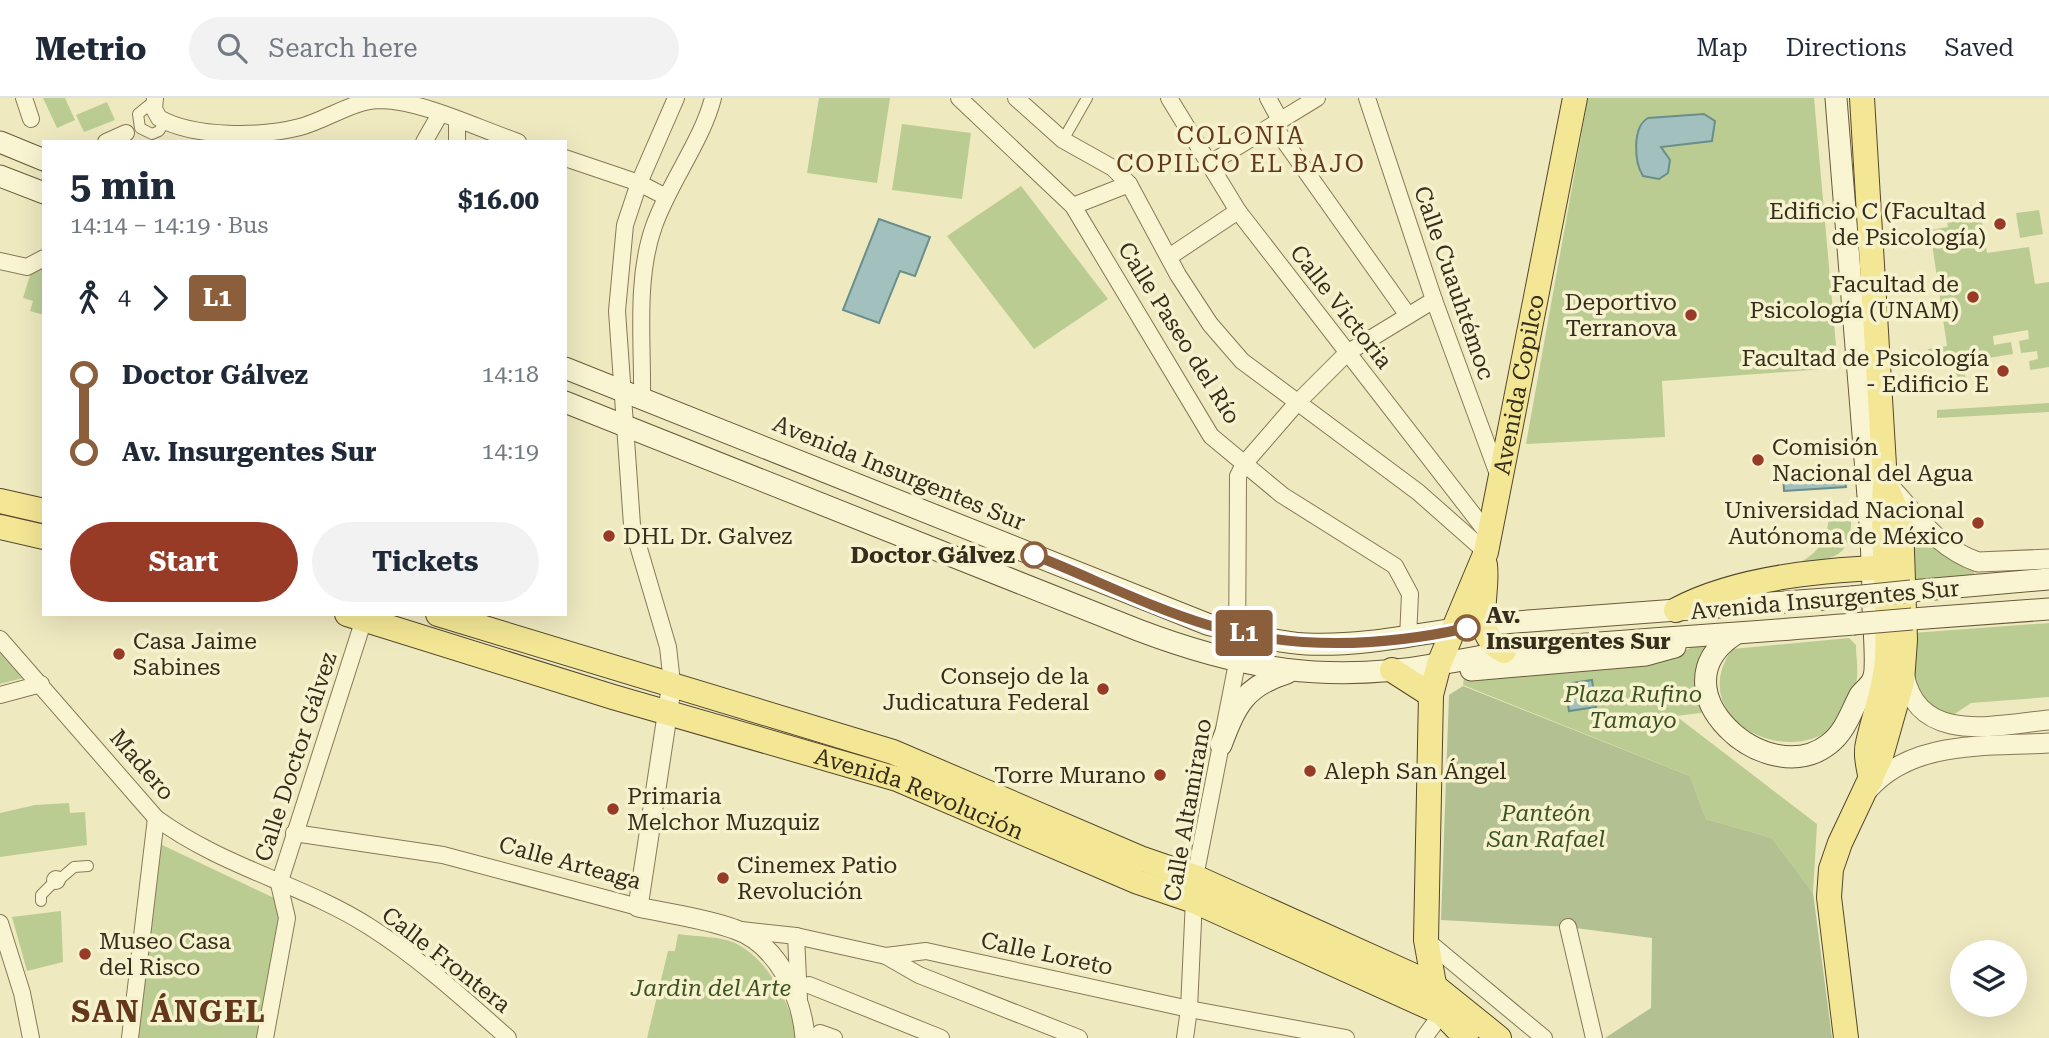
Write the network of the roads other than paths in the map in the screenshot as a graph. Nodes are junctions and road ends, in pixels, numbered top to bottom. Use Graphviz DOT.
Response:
graph roads {
  1 [pos="24,98"];
  2 [pos="676,98"];
  3 [pos="713,98"];
  4 [pos="1016,98"];
  5 [pos="1087,98"];
  6 [pos="1169,98"];
  7 [pos="1268,98"];
  8 [pos="1317,98"];
  9 [pos="1367,98"];
  10 [pos="1575,98"];
  11 [pos="1836,98"];
  12 [pos="1862,98"];
  13 [pos="963,100"];
  14 [pos="358,101"];
  15 [pos="157,109"];
  16 [pos="440,114"];
  17 [pos="31,119"];
  18 [pos="457,121"];
  19 [pos="1277,123"];
  20 [pos="126,133"];
  21 [pos="110,140"];
  22 [pos="425,140"];
  23 [pos="457,140"];
  24 [pos="512,140"];
  25 [pos="1063,140"];
  26 [pos="0,142"];
  27 [pos="42,159"];
  28 [pos="567,159"];
  29 [pos="1209,163"];
  30 [pos="0,176"];
  31 [pos="1129,184"];
  32 [pos="642,185"];
  33 [pos="42,192"];
  34 [pos="664,196"];
  35 [pos="1073,206"];
  36 [pos="1238,211"];
  37 [pos="1169,257"];
  38 [pos="42,259"];
  39 [pos="0,261"];
  40 [pos="1434,300"];
  41 [pos="1407,314"];
  42 [pos="1347,353"];
  43 [pos="567,369"];
  44 [pos="621,389"];
  45 [pos="642,398"];
  46 [pos="567,403"];
  47 [pos="1296,404"];
  48 [pos="623,425"];
  49 [pos="1244,464"];
  50 [pos="1502,482"];
  51 [pos="1885,482"];
  52 [pos="0,501"];
  53 [pos="42,511"];
  54 [pos="0,527"];
  55 [pos="42,537"];
  56 [pos="1486,549"];
  57 [pos="2049,559"];
  58 [pos="1887,567"];
  59 [pos="2049,579"];
  60 [pos="1746,606"];
  61 [pos="2049,609"];
  62 [pos="1676,610"];
  63 [pos="357,616"];
  64 [pos="445,616"];
  65 [pos="1483,625"];
  66 [pos="1237,631"];
  67 [pos="1451,632"];
  68 [pos="1901,632"];
  69 [pos="1734,635"];
  70 [pos="1700,637"];
  71 [pos="1408,638"];
  72 [pos="0,639"];
  73 [pos="1504,652"];
  74 [pos="1237,663"];
  75 [pos="1438,664"];
  76 [pos="1903,669"];
  77 [pos="1392,670"];
  78 [pos="1289,672"];
  79 [pos="672,683"];
  80 [pos="41,684"];
  81 [pos="0,695"];
  82 [pos="1431,695"];
  83 [pos="668,712"];
  84 [pos="2049,720"];
  85 [pos="2049,743"];
  86 [pos="1221,745"];
  87 [pos="1871,780"];
  88 [pos="1857,805"];
  89 [pos="156,818"];
  90 [pos="294,833"];
  91 [pos="88,866"];
  92 [pos="279,884"];
  93 [pos="1195,889"];
  94 [pos="41,901"];
  95 [pos="638,907"];
  96 [pos="0,923"];
  97 [pos="1568,927"];
  98 [pos="737,929"];
  99 [pos="796,936"];
  100 [pos="1426,940"];
  101 [pos="886,956"];
  102 [pos="1432,984"];
  103 [pos="804,993"];
  104 [pos="1189,1009"];
  105 [pos="1442,1013"];
  106 [pos="820,1036"];
  107 [pos="1076,1037"];
  108 [pos="31,1038"];
  109 [pos="130,1038"];
  110 [pos="265,1038"];
  111 [pos="508,1038"];
  112 [pos="941,1038"];
  113 [pos="1185,1038"];
  114 [pos="1346,1038"];
  115 [pos="1424,1038"];
  116 [pos="1452,1038"];
  117 [pos="1466,1038"];
  118 [pos="1499,1038"];
  119 [pos="1544,1038"];
  120 [pos="1594,1038"];
  121 [pos="1846,1038"];
  1 -- 17 [label="street"];
  2 -- 32 [label="street"];
  3 -- 34 [label="street"];
  4 -- 25 [label="street, Calle Paseo del Río"];
  5 -- 25 [label="street"];
  6 -- 29 [label="street, Calle Victoria"];
  7 -- 19 [label="street"];
  8 -- 19 [label="street"];
  9 -- 40 [label="street, Calle Cuauhtémoc"];
  10 -- 50 [label="main road, Avenida Copilco"];
  11 -- 58 [label="main road"];
  12 -- 51 [label="main road"];
  13 -- 35 [label="street, Calle Paseo del Río"];
  14 -- 15 [label="street"];
  14 -- 16 [label="street"];
  16 -- 18 [label="street"];
  16 -- 22 [label="street"];
  18 -- 23 [label="street"];
  18 -- 24 [label="street"];
  19 -- 29 [label="street"];
  19 -- 41 [label="street"];
  20 -- 21 [label="street"];
  25 -- 31 [label="street, Calle Paseo del Río"];
  26 -- 27 [label="main road"];
  28 -- 32 [label="street"];
  29 -- 36 [label="street, Calle Victoria"];
  30 -- 33 [label="main road"];
  31 -- 35 [label="street"];
  31 -- 37 [label="street, Calle Paseo del Río"];
  32 -- 34 [label="street"];
  32 -- 44 [label="street"];
  34 -- 45 [label="street"];
  35 -- 49 [label="street, Calle Paseo del Río"];
  36 -- 37 [label="street"];
  36 -- 42 [label="street, Calle Victoria"];
  37 -- 47 [label="street, Calle Paseo del Río"];
  38 -- 39 [label="street"];
  40 -- 41 [label="street"];
  40 -- 50 [label="street, Calle Cuauhtémoc"];
  41 -- 42 [label="street"];
  42 -- 47 [label="street"];
  42 -- 56 [label="street, Calle Victoria"];
  43 -- 44 [label="main road, Avenida Insurgentes Sur"];
  44 -- 45 [label="main road, Avenida Insurgentes Sur"];
  44 -- 48 [label="street"];
  45 -- 66 [label="main road, Avenida Insurgentes Sur"];
  46 -- 48 [label="main road, Avenida Insurgentes Sur"];
  47 -- 49 [label="street"];
  47 -- 56 [label="street, Calle Paseo del Río"];
  48 -- 74 [label="main road, Avenida Insurgentes Sur"];
  48 -- 79 [label="street"];
  49 -- 66 [label="street"];
  49 -- 71 [label="street, Calle Paseo del Río"];
  50 -- 56 [label="main road, Avenida Copilco"];
  51 -- 57 [label="street"];
  51 -- 58 [label="main road"];
  52 -- 53 [label="main road"];
  54 -- 55 [label="main road"];
  56 -- 65 [label="main road"];
  56 -- 67 [label="main road, Avenida Copilco"];
  58 -- 62 [label="main road"];
  58 -- 68 [label="main road"];
  58 -- 69 [label="main road"];
  59 -- 60 [label="main road, Avenida Insurgentes Sur, bridge"];
  60 -- 62 [label="main road, Avenida Insurgentes Sur"];
  60 -- 70 [label="main road"];
  61 -- 68 [label="main road, Avenida Insurgentes Sur"];
  62 -- 65 [label="main road, Avenida Insurgentes Sur"];
  63 -- 83 [label="main road, Avenida Revolución"];
  63 -- 90 [label="street, Calle Doctor Gálvez"];
  64 -- 79 [label="main road, Avenida Revolución"];
  65 -- 67 [label="main road, Avenida Insurgentes Sur"];
  65 -- 73 [label="main road"];
  66 -- 71 [label="main road, Avenida Insurgentes Sur"];
  66 -- 74 [label="street, Calle Altamirano"];
  67 -- 71 [label="main road, Avenida Insurgentes Sur"];
  67 -- 75 [label="main road, Avenida Copilco"];
  68 -- 69 [label="main road, Avenida Insurgentes Sur, bridge"];
  68 -- 76 [label="main road"];
  68 -- 87 [label="main road"];
  69 -- 70 [label="main road, Avenida Insurgentes Sur"];
  70 -- 73 [label="main road, Avenida Insurgentes Sur"];
  70 -- 82 [label="main road"];
  72 -- 80 [label="street, Madero"];
  73 -- 75 [label="main road, Avenida Insurgentes Sur"];
  74 -- 78 [label="main road, Avenida Insurgentes Sur"];
  74 -- 86 [label="street, Calle Altamirano"];
  75 -- 77 [label="main road, Avenida Insurgentes Sur"];
  75 -- 82 [label="main road, Avenida Copilco"];
  76 -- 84 [label="street"];
  76 -- 87 [label="main road"];
  77 -- 78 [label="main road, Avenida Insurgentes Sur"];
  77 -- 82 [label="main road"];
  78 -- 86 [label="main road"];
  79 -- 83 [label="street"];
  79 -- 93 [label="main road, Avenida Revolución"];
  80 -- 81 [label="street"];
  80 -- 89 [label="street, Madero"];
  82 -- 100 [label="main road, Avenida Copilco"];
  83 -- 93 [label="main road, Avenida Revolución"];
  83 -- 95 [label="street"];
  85 -- 88 [label="street"];
  86 -- 93 [label="street, Calle Altamirano"];
  87 -- 88 [label="main road"];
  88 -- 121 [label="main road"];
  89 -- 92 [label="street, Madero"];
  89 -- 109 [label="street"];
  90 -- 92 [label="street, Calle Doctor Gálvez"];
  90 -- 95 [label="street, Calle Arteaga"];
  91 -- 94 [label="street"];
  92 -- 110 [label="street, Calle Doctor Gálvez"];
  92 -- 111 [label="street, Calle Frontera"];
  93 -- 102 [label="main road, Avenida Revolución"];
  93 -- 104 [label="street, Calle Altamirano"];
  93 -- 105 [label="main road, Avenida Revolución"];
  95 -- 98 [label="street, Calle Arteaga"];
  96 -- 108 [label="street"];
  97 -- 120 [label="street"];
  98 -- 99 [label="street, Calle Loreto"];
  98 -- 103 [label="street, Calle Arteaga"];
  99 -- 101 [label="street, Calle Loreto"];
  99 -- 103 [label="street, Calle Arteaga"];
  100 -- 102 [label="main road, Avenida Copilco"];
  100 -- 119 [label="street"];
  101 -- 104 [label="street, Calle Loreto"];
  101 -- 107 [label="street"];
  102 -- 105 [label="main road, Avenida Copilco"];
  102 -- 118 [label="main road, Avenida Revolución"];
  103 -- 106 [label="street, Calle Arteaga"];
  103 -- 112 [label="street"];
  104 -- 113 [label="street, Calle Altamirano"];
  104 -- 114 [label="street, Calle Loreto"];
  105 -- 115 [label="street"];
  105 -- 116 [label="main road, Avenida Copilco"];
  105 -- 117 [label="main road, Avenida Revolución"];
}
